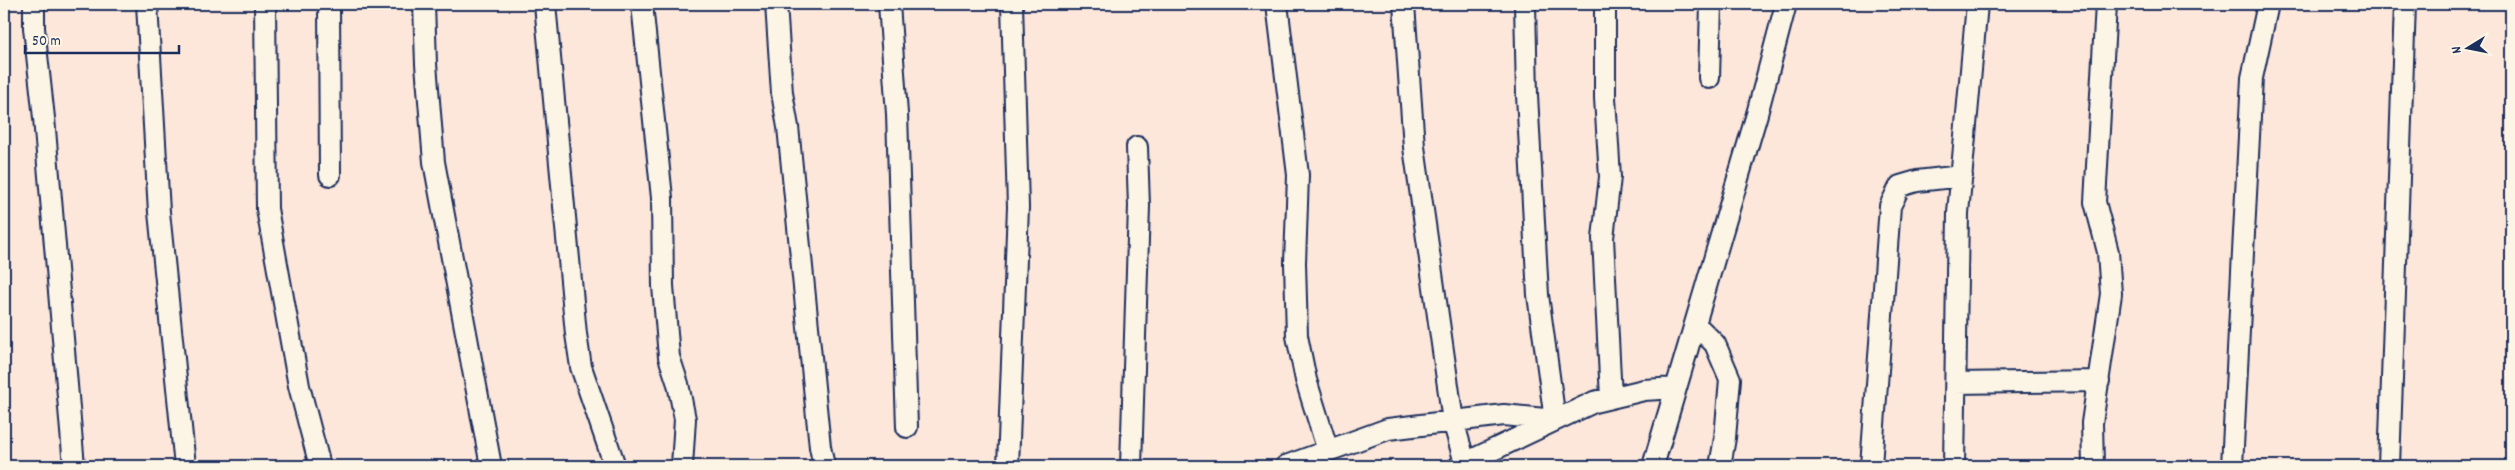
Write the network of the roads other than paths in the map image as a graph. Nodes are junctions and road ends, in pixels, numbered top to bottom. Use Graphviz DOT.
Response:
graph roads {
  1 [pos="34,4"];
  2 [pos="147,4"];
  3 [pos="265,4"];
  4 [pos="330,4"];
  5 [pos="424,4"];
  6 [pos="545,4"];
  7 [pos="642,4"];
  8 [pos="776,4"];
  9 [pos="889,4"];
  10 [pos="1012,4"];
  11 [pos="1277,4"];
  12 [pos="1404,4"];
  13 [pos="1525,4"];
  14 [pos="1605,4"];
  15 [pos="1711,4"];
  16 [pos="1786,4"];
  17 [pos="1977,4"];
  18 [pos="2106,4"];
  19 [pos="2268,4"];
  20 [pos="2406,4"];
  21 [pos="1709,78"];
  22 [pos="1137,147"];
  23 [pos="330,175"];
  24 [pos="1962,176"];
  25 [pos="1695,324"];
  26 [pos="2098,381"];
  27 [pos="1956,383"];
  28 [pos="1676,388"];
  29 [pos="1611,398"];
  30 [pos="1555,420"];
  31 [pos="1453,422"];
  32 [pos="907,427"];
  33 [pos="1328,452"];
  34 [pos="1463,465"];
  35 [pos="74,466"];
  36 [pos="185,466"];
  37 [pos="320,466"];
  38 [pos="491,466"];
  39 [pos="615,466"];
  40 [pos="682,466"];
  41 [pos="824,466"];
  42 [pos="1008,466"];
  43 [pos="1131,466"];
  44 [pos="1286,466"];
  45 [pos="1653,466"];
  46 [pos="1720,466"];
  47 [pos="1871,466"];
  48 [pos="1954,466"];
  49 [pos="2093,466"];
  50 [pos="2232,466"];
  51 [pos="2389,466"];
  1 -- 35 [label="street"];
  2 -- 36 [label="street"];
  3 -- 37 [label="street"];
  4 -- 23 [label="street"];
  5 -- 38 [label="street"];
  6 -- 39 [label="street"];
  7 -- 40 [label="street"];
  8 -- 41 [label="street"];
  9 -- 32 [label="street"];
  10 -- 42 [label="street"];
  11 -- 33 [label="street"];
  12 -- 31 [label="street"];
  13 -- 30 [label="street"];
  14 -- 29 [label="street"];
  15 -- 21 [label="street"];
  16 -- 25 [label="street"];
  17 -- 24 [label="street"];
  18 -- 26 [label="street"];
  19 -- 50 [label="street"];
  20 -- 51 [label="street"];
  22 -- 43 [label="street"];
  24 -- 27 [label="street"];
  24 -- 47 [label="street"];
  25 -- 28 [label="street"];
  25 -- 46 [label="street"];
  26 -- 27 [label="street"];
  26 -- 49 [label="street"];
  27 -- 48 [label="street"];
  28 -- 29 [label="street"];
  28 -- 45 [label="street"];
  29 -- 30 [label="street"];
  30 -- 31 [label="street"];
  30 -- 34 [label="street"];
  31 -- 33 [label="street"];
  31 -- 34 [label="street"];
  33 -- 44 [label="street"];
}
